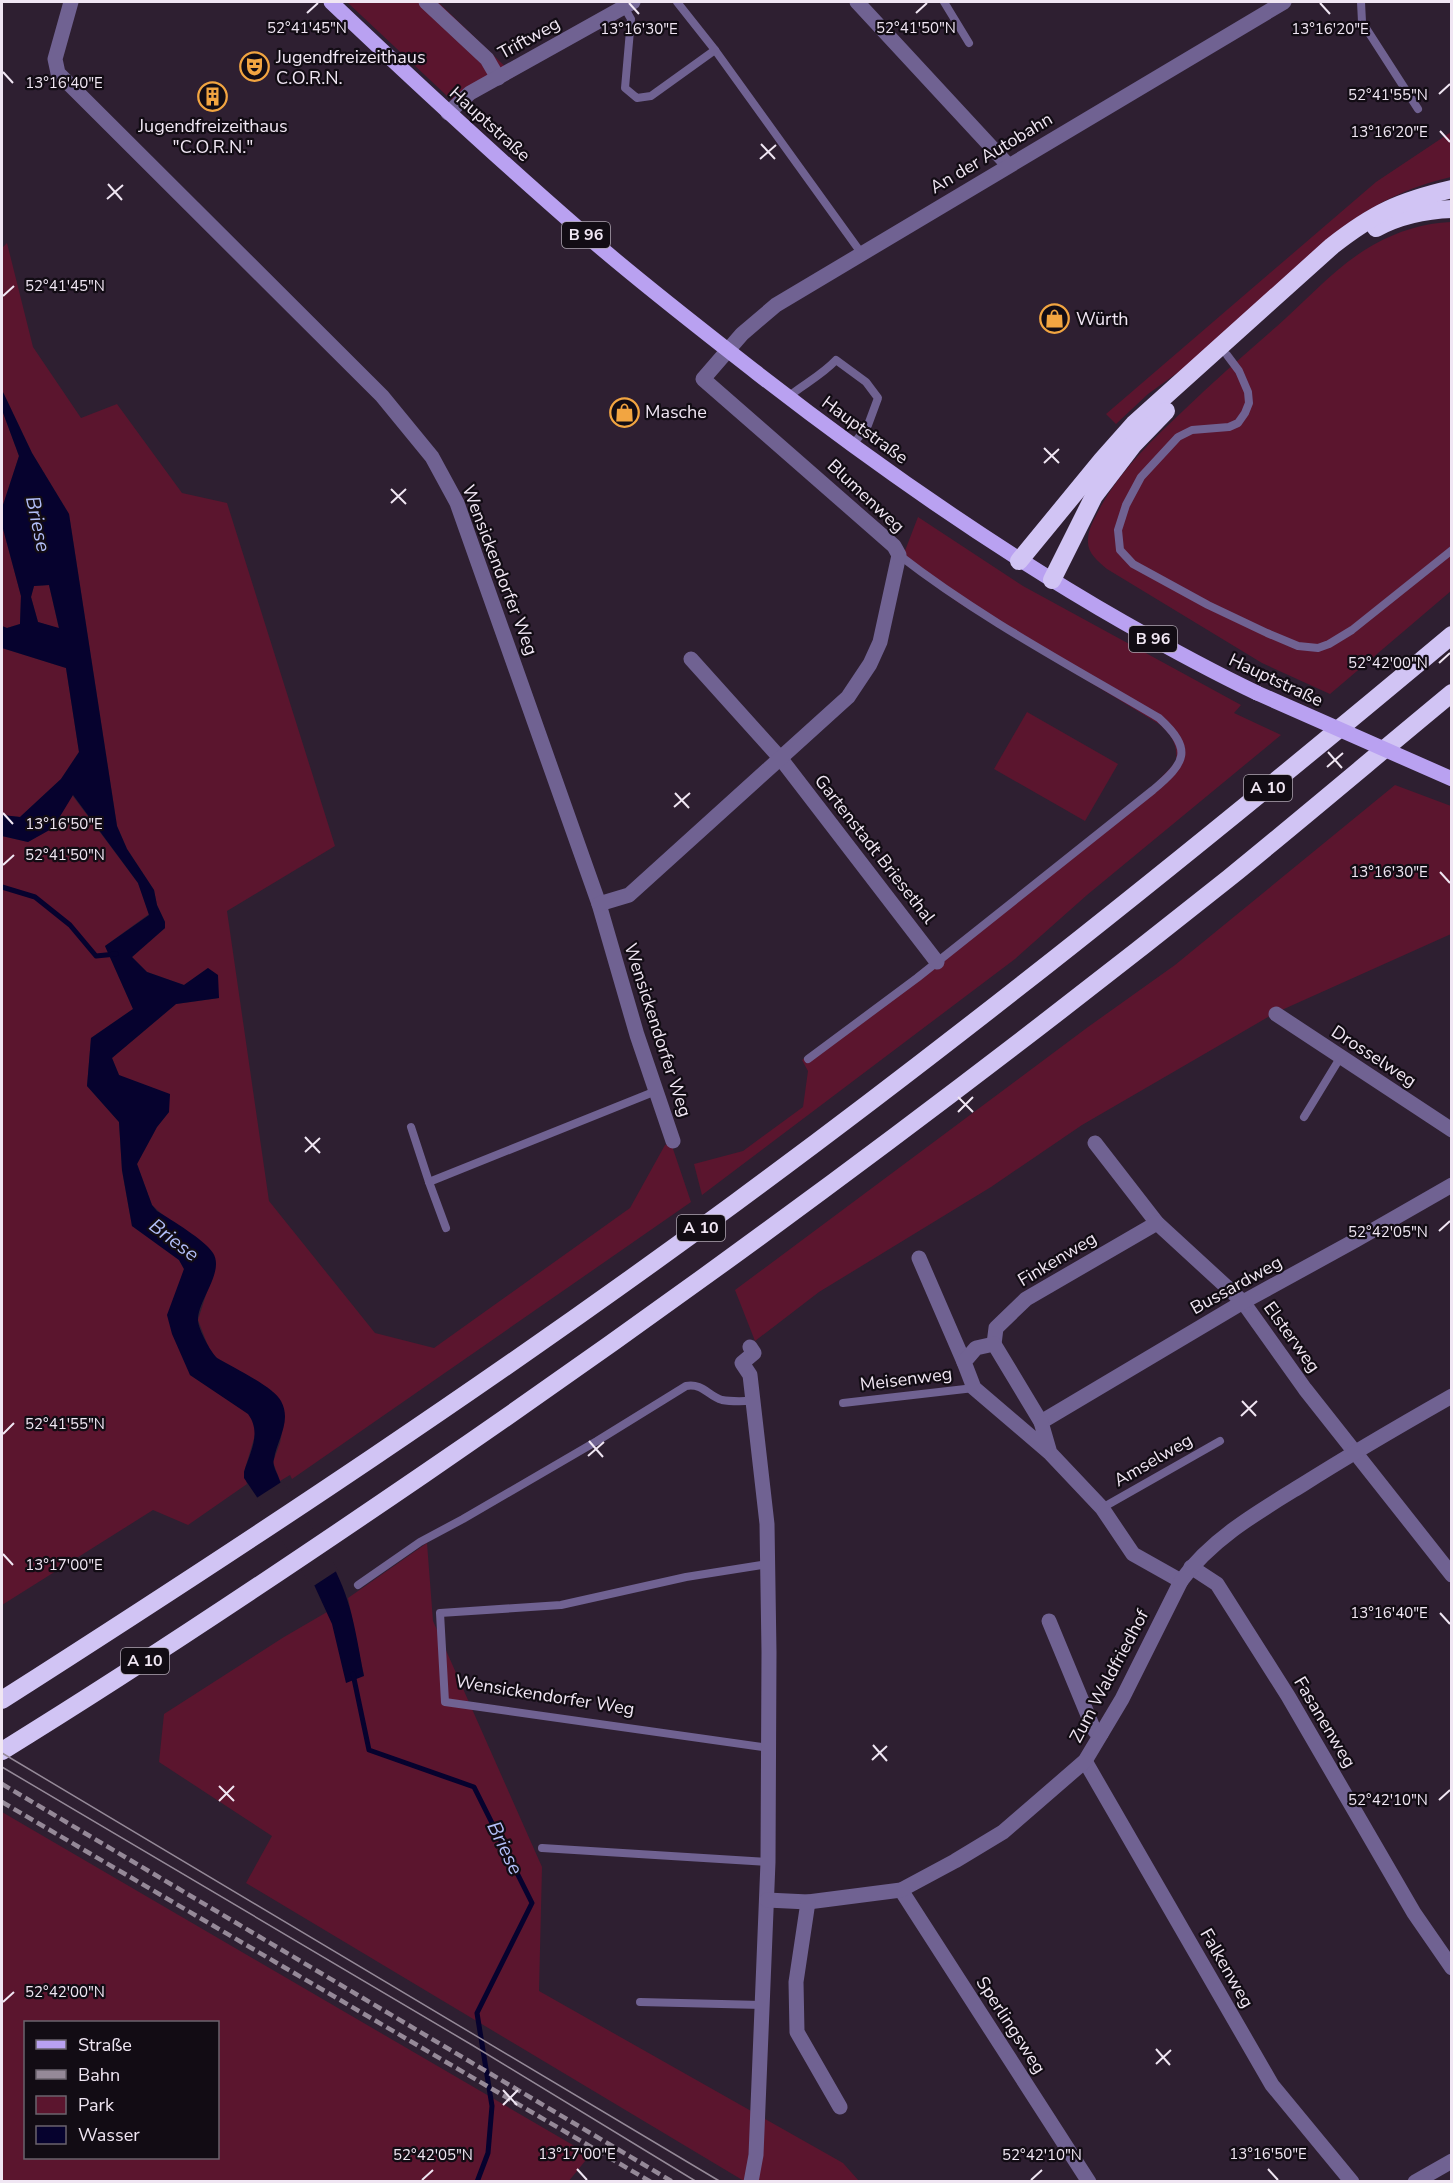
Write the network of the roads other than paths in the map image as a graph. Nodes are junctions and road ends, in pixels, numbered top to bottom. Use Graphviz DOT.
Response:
graph roads {
  1 [pos="71,2"];
  2 [pos="331,2"];
  3 [pos="426,2"];
  4 [pos="676,2"];
  5 [pos="857,2"];
  6 [pos="944,2"];
  7 [pos="1284,2"];
  8 [pos="1361,2"];
  9 [pos="628,4"];
  10 [pos="969,43"];
  11 [pos="715,50"];
  12 [pos="498,78"];
  13 [pos="1418,109"];
  14 [pos="448,113"];
  15 [pos="1008,165"];
  16 [pos="1452,189"];
  17 [pos="1452,208"];
  18 [pos="862,254"];
  19 [pos="728,350"];
  20 [pos="1227,355"];
  21 [pos="788,398"];
  22 [pos="852,446"];
  23 [pos="1452,550"];
  24 [pos="899,555"];
  25 [pos="1019,561"];
  26 [pos="1052,580"];
  27 [pos="1452,635"];
  28 [pos="691,659"];
  29 [pos="1452,693"];
  30 [pos="781,759"];
  31 [pos="1452,779"];
  32 [pos="599,904"];
  33 [pos="937,962"];
  34 [pos="1275,1014"];
  35 [pos="1341,1058"];
  36 [pos="808,1059"];
  37 [pos="656,1091"];
  38 [pos="1304,1117"];
  39 [pos="411,1127"];
  40 [pos="1452,1130"];
  41 [pos="673,1141"];
  42 [pos="1095,1143"];
  43 [pos="429,1182"];
  44 [pos="1452,1185"];
  45 [pos="1157,1223"];
  46 [pos="446,1228"];
  47 [pos="919,1258"];
  48 [pos="1243,1302"];
  49 [pos="994,1344"];
  50 [pos="750,1347"];
  51 [pos="964,1362"];
  52 [pos="974,1388"];
  53 [pos="1452,1396"];
  54 [pos="753,1401"];
  55 [pos="843,1403"];
  56 [pos="1041,1422"];
  57 [pos="1220,1441"];
  58 [pos="1356,1451"];
  59 [pos="1050,1453"];
  60 [pos="1102,1508"];
  61 [pos="768,1564"];
  62 [pos="1191,1567"];
  63 [pos="1452,1575"];
  64 [pos="1181,1581"];
  65 [pos="358,1585"];
  66 [pos="1048,1621"];
  67 [pos="2,1700"];
  68 [pos="1101,1734"];
  69 [pos="769,1748"];
  70 [pos="2,1752"];
  71 [pos="1085,1761"];
  72 [pos="542,1848"];
  73 [pos="768,1862"];
  74 [pos="901,1890"];
  75 [pos="767,1900"];
  76 [pos="808,1902"];
  77 [pos="1452,1968"];
  78 [pos="640,2002"];
  79 [pos="762,2005"];
  80 [pos="840,2107"];
  81 [pos="1452,2161"];
  82 [pos="751,2181"];
  83 [pos="1089,2181"];
  84 [pos="1352,2181"];
  85 [pos="1415,2181"];
  1 -- 32 [label="street, Wensickendorfer Weg"];
  2 -- 14 [label="main road, Hauptstraße / B 96"];
  3 -- 12 [label="street"];
  4 -- 11 [label="lane"];
  5 -- 15 [label="street"];
  6 -- 10 [label="lane"];
  7 -- 15 [label="street, An der Autobahn"];
  8 -- 13 [label="lane"];
  9 -- 11 [label="lane"];
  9 -- 12 [label="street, Triftweg"];
  11 -- 18 [label="lane"];
  12 -- 14 [label="street, Triftweg"];
  14 -- 19 [label="main road, Hauptstraße / B 96"];
  15 -- 18 [label="street, An der Autobahn"];
  16 -- 25 [label="highway"];
  17 -- 20 [label="highway"];
  18 -- 19 [label="street, An der Autobahn"];
  19 -- 21 [label="main road, Hauptstraße / B 96"];
  19 -- 24 [label="street, Blumenweg"];
  20 -- 23 [label="lane"];
  20 -- 26 [label="highway"];
  21 -- 22 [label="main road, Hauptstraße / B 96"];
  21 -- 22 [label="lane"];
  22 -- 25 [label="main road, Hauptstraße / B 96"];
  24 -- 30 [label="street, Blumenweg"];
  24 -- 33 [label="lane"];
  25 -- 26 [label="main road, Hauptstraße / B 96"];
  26 -- 31 [label="main road, Hauptstraße / B 96, bridge"];
  27 -- 67 [label="highway, A 10"];
  28 -- 30 [label="street"];
  29 -- 70 [label="highway, A 10"];
  30 -- 32 [label="street, Blumenweg"];
  30 -- 33 [label="street, Gartenstadt Briesethal"];
  32 -- 37 [label="street, Wensickendorfer Weg"];
  33 -- 36 [label="lane"];
  34 -- 35 [label="street, Drosselweg"];
  35 -- 38 [label="lane"];
  35 -- 40 [label="street, Drosselweg"];
  37 -- 41 [label="street, Wensickendorfer Weg"];
  37 -- 43 [label="lane"];
  39 -- 43 [label="lane"];
  42 -- 45 [label="street, Elsterweg"];
  43 -- 46 [label="lane"];
  44 -- 48 [label="street, Bussardweg"];
  45 -- 48 [label="street, Elsterweg"];
  45 -- 49 [label="street, Finkenweg"];
  47 -- 51 [label="street"];
  48 -- 56 [label="street, Bussardweg"];
  48 -- 58 [label="street, Elsterweg"];
  49 -- 51 [label="street"];
  49 -- 56 [label="street"];
  50 -- 54 [label="street"];
  51 -- 52 [label="street"];
  52 -- 55 [label="lane, Meisenweg"];
  52 -- 59 [label="street"];
  53 -- 58 [label="street, Zum Waldfriedhof"];
  54 -- 61 [label="street"];
  54 -- 65 [label="lane"];
  56 -- 59 [label="street"];
  57 -- 60 [label="lane, Amselweg"];
  58 -- 62 [label="street, Zum Waldfriedhof"];
  58 -- 63 [label="street, Elsterweg"];
  59 -- 60 [label="street"];
  60 -- 64 [label="street"];
  61 -- 69 [label="street"];
  61 -- 69 [label="lane, Wensickendorfer Weg"];
  62 -- 64 [label="street, Zum Waldfriedhof"];
  62 -- 77 [label="street, Fasanenweg"];
  64 -- 68 [label="street, Zum Waldfriedhof"];
  66 -- 68 [label="street"];
  68 -- 71 [label="street, Zum Waldfriedhof"];
  69 -- 73 [label="street"];
  71 -- 74 [label="street, Zum Waldfriedhof"];
  71 -- 84 [label="street, Falkenweg"];
  72 -- 73 [label="lane"];
  73 -- 75 [label="street"];
  74 -- 76 [label="street, Zum Waldfriedhof"];
  74 -- 83 [label="street, Sperlingsweg"];
  75 -- 76 [label="street, Zum Waldfriedhof"];
  75 -- 79 [label="street"];
  76 -- 80 [label="street"];
  78 -- 79 [label="lane"];
  79 -- 82 [label="street"];
  81 -- 85 [label="street"];
}
